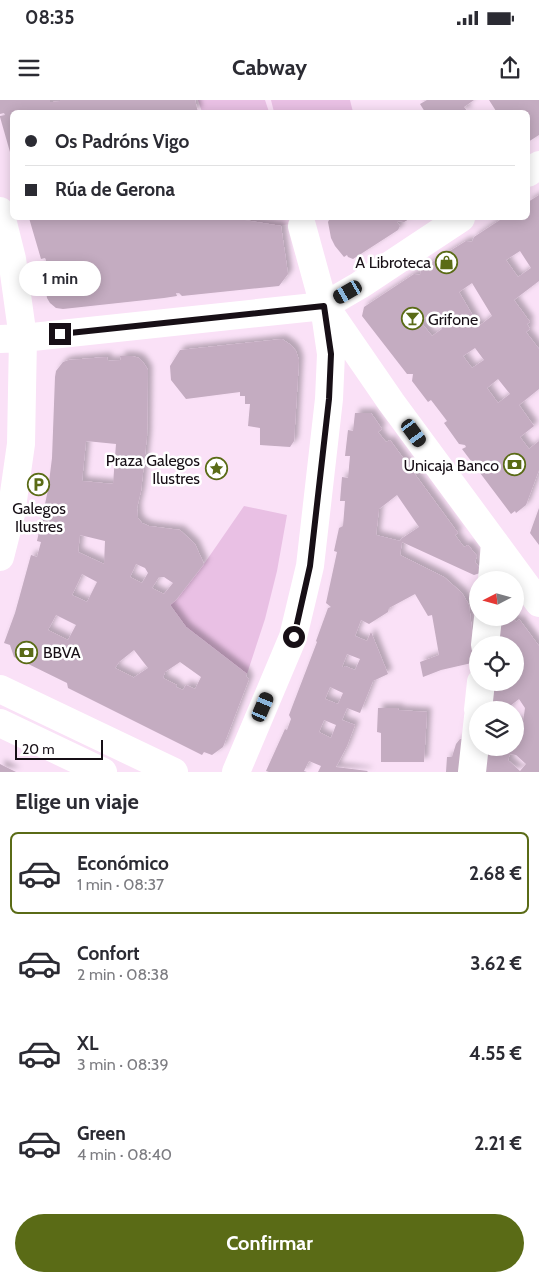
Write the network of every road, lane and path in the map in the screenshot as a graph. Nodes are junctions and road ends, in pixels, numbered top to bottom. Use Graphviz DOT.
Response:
graph roads {
  1 [pos="0,211"];
  2 [pos="458,220"];
  3 [pos="302,226"];
  4 [pos="324,306"];
  5 [pos="12,339"];
  6 [pos="495,543"];
  7 [pos="0,557"];
  8 [pos="493,571"];
  9 [pos="539,603"];
  10 [pos="0,688"];
  11 [pos="0,723"];
  12 [pos="474,756"];
  13 [pos="103,772"];
  14 [pos="174,772"];
  15 [pos="236,772"];
  16 [pos="472,772"];
  1 -- 5 [label="street"];
  2 -- 4 [label="street"];
  3 -- 4 [label="street"];
  4 -- 5 [label="street"];
  4 -- 6 [label="street"];
  4 -- 15 [label="street"];
  5 -- 7 [label="street"];
  6 -- 8 [label="street"];
  6 -- 9 [label="street"];
  10 -- 14 [label="street"];
  11 -- 13 [label="street"];
  12 -- 16 [label="street"];
}
